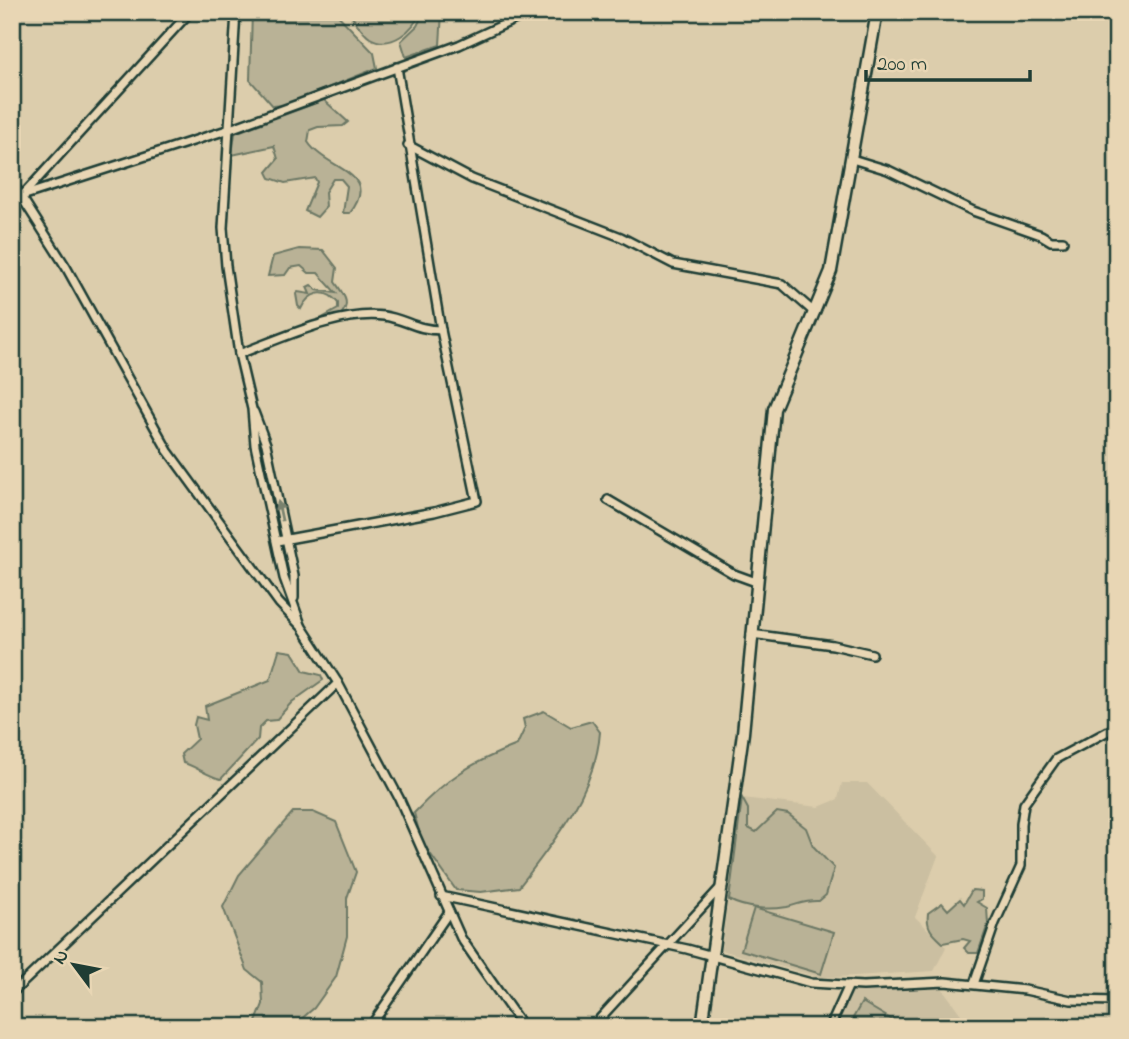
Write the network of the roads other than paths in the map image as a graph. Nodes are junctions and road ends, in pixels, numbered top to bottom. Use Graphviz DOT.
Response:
graph roads {
  1 [pos="190,12"];
  2 [pos="236,12"];
  3 [pos="531,12"];
  4 [pos="877,12"];
  5 [pos="397,67"];
  6 [pos="230,129"];
  7 [pos="408,145"];
  8 [pos="852,159"];
  9 [pos="12,182"];
  10 [pos="22,196"];
  11 [pos="12,203"];
  12 [pos="1063,241"];
  13 [pos="815,313"];
  14 [pos="442,330"];
  15 [pos="239,355"];
  16 [pos="252,409"];
  17 [pos="266,444"];
  18 [pos="255,445"];
  19 [pos="274,484"];
  20 [pos="265,486"];
  21 [pos="608,500"];
  22 [pos="286,539"];
  23 [pos="277,541"];
  24 [pos="756,582"];
  25 [pos="294,602"];
  26 [pos="302,627"];
  27 [pos="751,634"];
  28 [pos="872,654"];
  29 [pos="338,683"];
  30 [pos="1117,722"];
  31 [pos="721,887"];
  32 [pos="441,896"];
  33 [pos="449,912"];
  34 [pos="665,946"];
  35 [pos="713,957"];
  36 [pos="974,984"];
  37 [pos="849,985"];
  38 [pos="12,993"];
  39 [pos="1117,1001"];
  40 [pos="370,1027"];
  41 [pos="523,1027"];
  42 [pos="592,1027"];
  43 [pos="702,1027"];
  44 [pos="830,1027"];
  1 -- 10 [label="street"];
  2 -- 6 [label="street"];
  3 -- 5 [label="street"];
  4 -- 8 [label="main road"];
  5 -- 6 [label="street"];
  5 -- 7 [label="street"];
  6 -- 10 [label="street"];
  6 -- 15 [label="street"];
  7 -- 13 [label="street"];
  7 -- 14 [label="street"];
  8 -- 12 [label="street"];
  8 -- 13 [label="main road"];
  9 -- 10 [label="street"];
  10 -- 11 [label="street"];
  10 -- 26 [label="street"];
  13 -- 24 [label="main road"];
  14 -- 15 [label="street"];
  14 -- 22 [label="street"];
  15 -- 16 [label="street"];
  16 -- 17 [label="street"];
  16 -- 18 [label="street"];
  17 -- 18 [label="street"];
  17 -- 19 [label="street"];
  18 -- 20 [label="street"];
  19 -- 20 [label="street"];
  22 -- 19 [label="street, one-way"];
  20 -- 23 [label="street"];
  21 -- 24 [label="street"];
  22 -- 23 [label="street"];
  22 -- 25 [label="street"];
  23 -- 25 [label="street"];
  24 -- 27 [label="main road"];
  25 -- 26 [label="street"];
  26 -- 29 [label="street"];
  27 -- 28 [label="street"];
  27 -- 31 [label="main road"];
  29 -- 32 [label="street"];
  29 -- 38 [label="street"];
  30 -- 36 [label="street"];
  31 -- 34 [label="street"];
  31 -- 35 [label="main road"];
  32 -- 33 [label="street"];
  32 -- 34 [label="street"];
  33 -- 40 [label="street"];
  33 -- 41 [label="street"];
  34 -- 35 [label="street"];
  34 -- 42 [label="street"];
  35 -- 37 [label="street"];
  35 -- 43 [label="main road"];
  36 -- 37 [label="street"];
  36 -- 39 [label="street"];
  37 -- 44 [label="street"];
}
